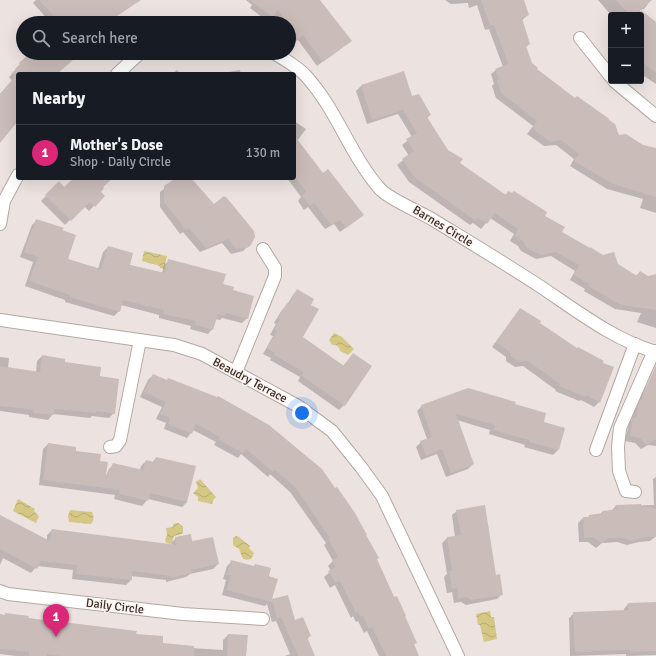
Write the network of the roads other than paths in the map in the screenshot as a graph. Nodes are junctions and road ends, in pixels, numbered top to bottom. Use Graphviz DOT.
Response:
graph roads {
  1 [pos="580,38"];
  2 [pos="132,60"];
  3 [pos="285,60"];
  4 [pos="119,72"];
  5 [pos="608,73"];
  6 [pos="618,84"];
  7 [pos="656,116"];
  8 [pos="16,179"];
  9 [pos="0,224"];
  10 [pos="263,249"];
  11 [pos="0,320"];
  12 [pos="140,340"];
  13 [pos="635,344"];
  14 [pos="655,352"];
  15 [pos="236,372"];
  16 [pos="110,447"];
  17 [pos="596,450"];
  18 [pos="635,492"];
  19 [pos="0,591"];
  20 [pos="264,619"];
  21 [pos="458,656"];
  1 -- 5 [label="street"];
  2 -- 4 [label="street"];
  3 -- 13 [label="street, Barnes Circle"];
  6 -- 7 [label="street"];
  8 -- 9 [label="street"];
  10 -- 15 [label="street"];
  11 -- 12 [label="street, Beaudry Terrace"];
  12 -- 15 [label="street, Beaudry Terrace"];
  12 -- 16 [label="street"];
  13 -- 14 [label="street, Barnes Circle"];
  13 -- 17 [label="street"];
  14 -- 18 [label="street"];
  15 -- 21 [label="street, Beaudry Terrace"];
  19 -- 20 [label="street, Daily Circle"];
}
